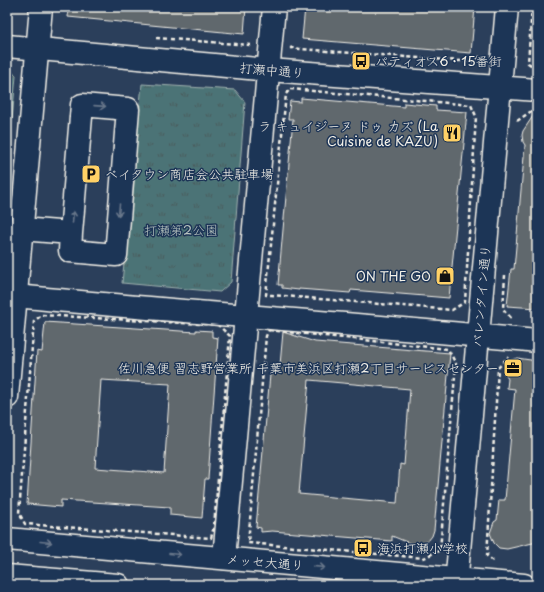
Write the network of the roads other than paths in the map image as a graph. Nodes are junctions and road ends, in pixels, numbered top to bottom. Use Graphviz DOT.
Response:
graph roads {
  1 [pos="41,7"];
  2 [pos="274,7"];
  3 [pos="507,7"];
  4 [pos="7,46"];
  5 [pos="37,48"];
  6 [pos="268,70"];
  7 [pos="499,87"];
  8 [pos="537,90"];
  9 [pos="20,234"];
  10 [pos="71,237"];
  11 [pos="15,296"];
  12 [pos="247,317"];
  13 [pos="478,335"];
  14 [pos="537,341"];
  15 [pos="7,397"];
  16 [pos="7,539"];
  17 [pos="224,558"];
  18 [pos="7,576"];
  19 [pos="456,582"];
  20 [pos="118,585"];
  21 [pos="524,585"];
  1 -- 5 [label="street"];
  2 -- 6 [label="street"];
  3 -- 7 [label="street, バレンタイン通り"];
  4 -- 5 [label="street, 打瀬中通り"];
  5 -- 6 [label="street, 打瀬中通り"];
  5 -- 9 [label="street"];
  6 -- 7 [label="street, 打瀬中通り"];
  6 -- 12 [label="street"];
  7 -- 8 [label="street, 打瀬中通り"];
  7 -- 13 [label="street, バレンタイン通り"];
  9 -- 10 [label="street"];
  9 -- 11 [label="street"];
  10 -- 10 [label="street, one-way"];
  11 -- 12 [label="street"];
  11 -- 15 [label="street"];
  12 -- 13 [label="street"];
  12 -- 17 [label="street"];
  13 -- 14 [label="street"];
  13 -- 19 [label="street, バレンタイン通り"];
  16 -- 17 [label="street, メッセ大通り, one-way"];
  17 -- 19 [label="street, メッセ大通り, one-way"];
  18 -- 20 [label="street"];
  19 -- 21 [label="street, メッセ大通り"];
}
